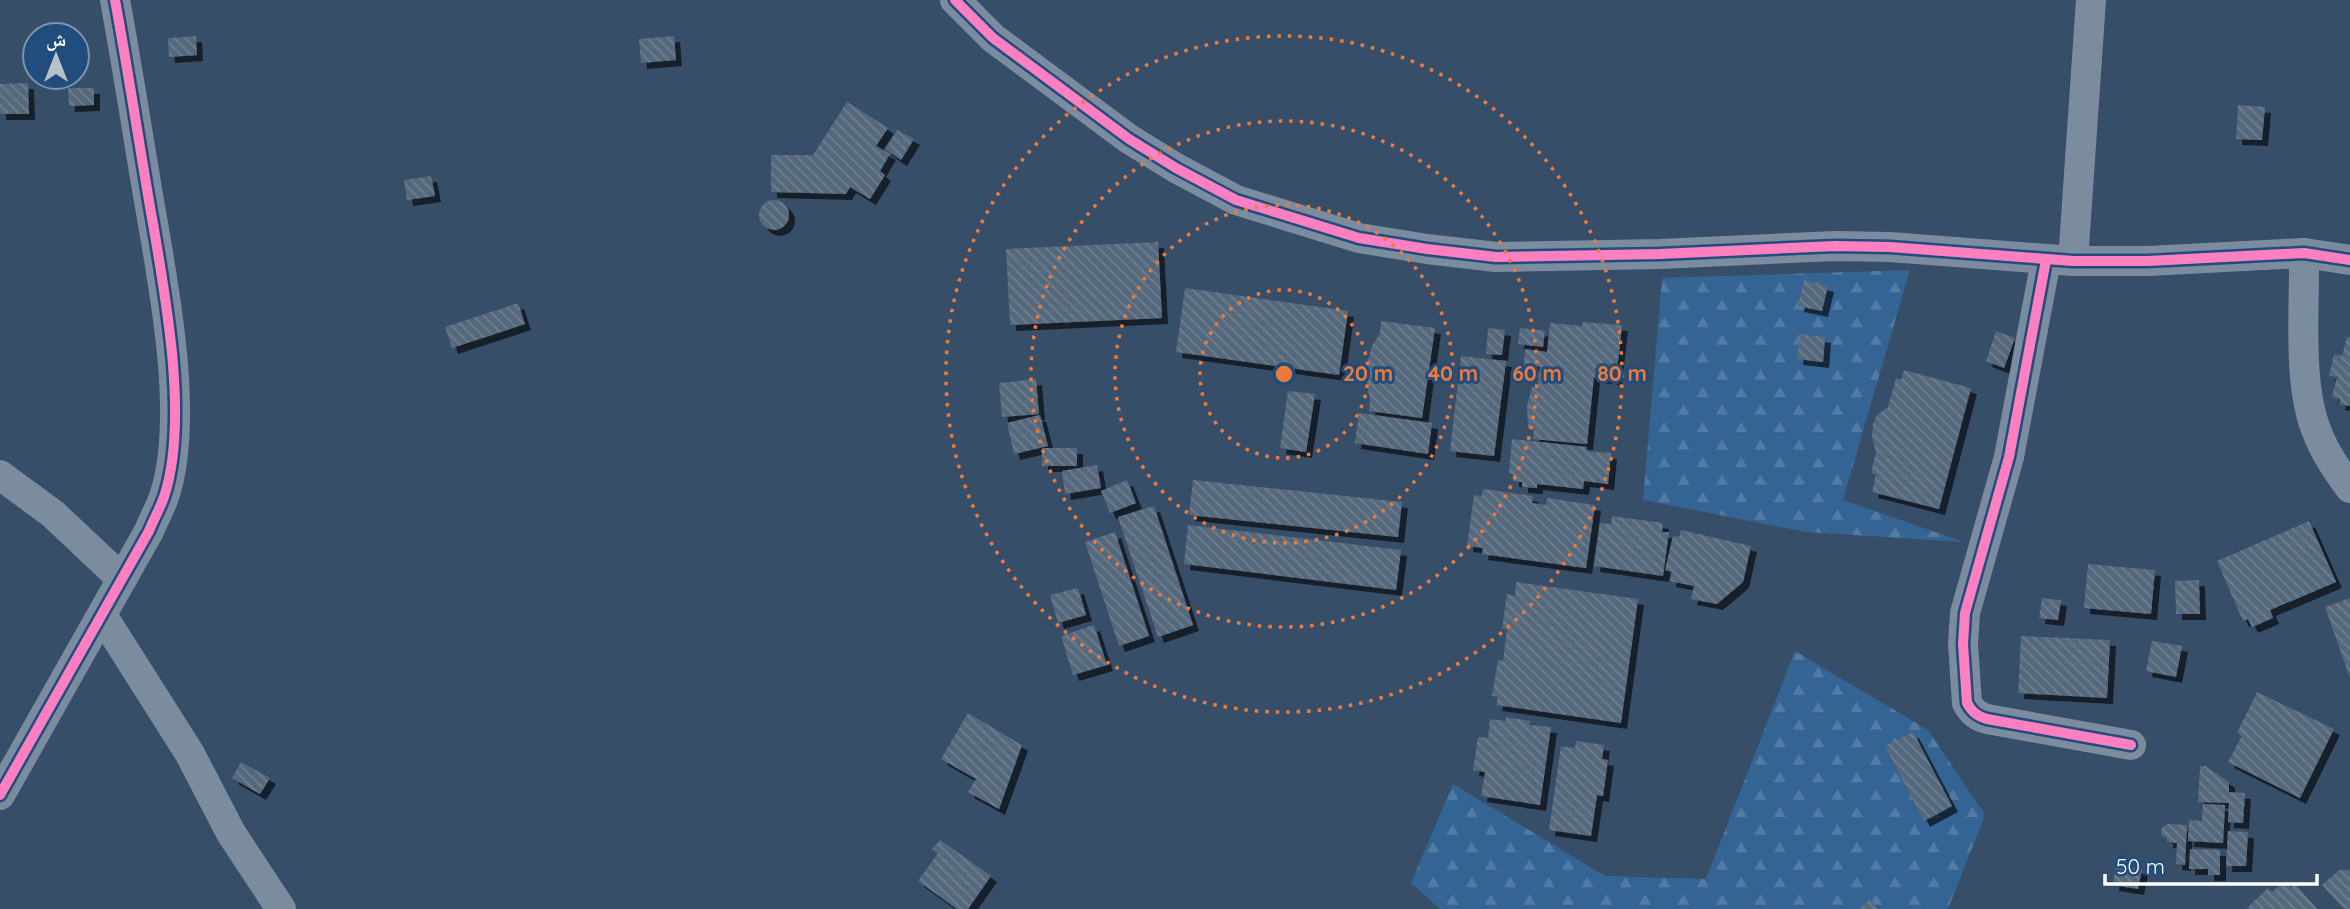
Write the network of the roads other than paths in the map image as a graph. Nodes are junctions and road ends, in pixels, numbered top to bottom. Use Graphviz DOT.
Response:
graph roads {
  1 [pos="115,0"];
  2 [pos="955,0"];
  3 [pos="2091,0"];
  4 [pos="2304,253"];
  5 [pos="2350,260"];
  6 [pos="2059,261"];
  7 [pos="0,475"];
  8 [pos="2350,488"];
  9 [pos="122,579"];
  10 [pos="102,615"];
  11 [pos="2131,745"];
  12 [pos="0,794"];
  13 [pos="281,909"];
  1 -- 9 [label="street"];
  2 -- 6 [label="street"];
  3 -- 6 [label="street"];
  4 -- 5 [label="street"];
  4 -- 6 [label="street"];
  4 -- 8 [label="street"];
  6 -- 11 [label="street"];
  7 -- 9 [label="street"];
  9 -- 10 [label="street"];
  10 -- 12 [label="street"];
  10 -- 13 [label="street"];
}
